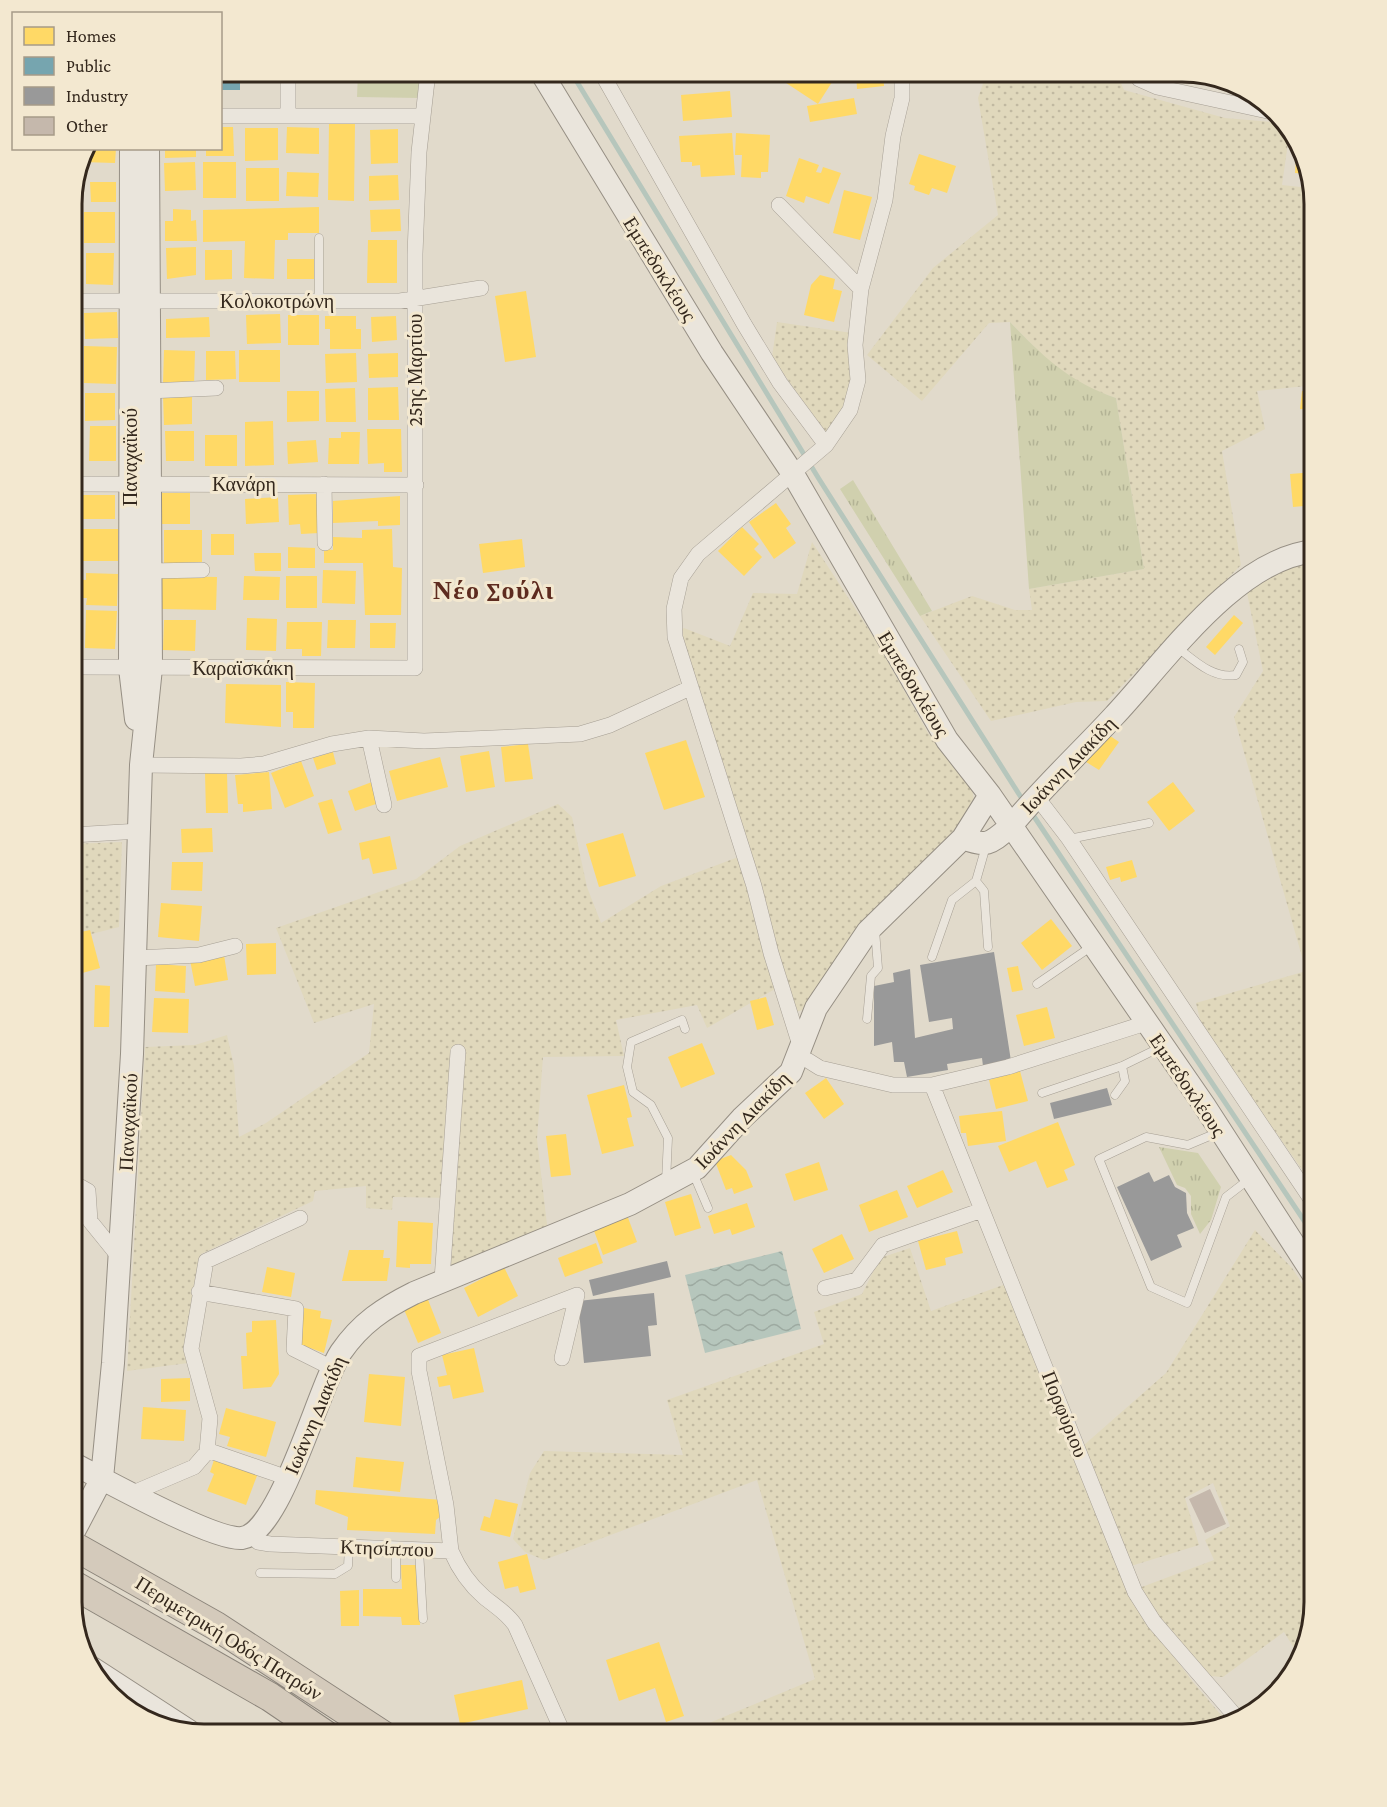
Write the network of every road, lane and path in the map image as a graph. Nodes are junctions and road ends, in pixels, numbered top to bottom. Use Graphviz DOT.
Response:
graph roads {
  1 [pos="288,82"];
  2 [pos="427,82"];
  3 [pos="547,82"];
  4 [pos="607,82"];
  5 [pos="902,83"];
  6 [pos="1146,83"];
  7 [pos="1258,109"];
  8 [pos="222,116"];
  9 [pos="288,116"];
  10 [pos="423,116"];
  11 [pos="131,150"];
  12 [pos="148,150"];
  13 [pos="779,205"];
  14 [pos="319,238"];
  15 [pos="481,288"];
  16 [pos="861,289"];
  17 [pos="139,300"];
  18 [pos="83,301"];
  19 [pos="319,301"];
  20 [pos="414,301"];
  21 [pos="216,388"];
  22 [pos="148,391"];
  23 [pos="821,450"];
  24 [pos="793,474"];
  25 [pos="83,484"];
  26 [pos="139,484"];
  27 [pos="324,484"];
  28 [pos="416,485"];
  29 [pos="325,543"];
  30 [pos="1304,553"];
  31 [pos="202,570"];
  32 [pos="149,572"];
  33 [pos="1177,647"];
  34 [pos="1239,648"];
  35 [pos="83,667"];
  36 [pos="140,668"];
  37 [pos="415,668"];
  38 [pos="690,688"];
  39 [pos="369,738"];
  40 [pos="141,765"];
  41 [pos="990,795"];
  42 [pos="1036,796"];
  43 [pos="384,805"];
  44 [pos="1149,823"];
  45 [pos="1011,826"];
  46 [pos="140,831"];
  47 [pos="83,834"];
  48 [pos="963,837"];
  49 [pos="1070,839"];
  50 [pos="987,844"];
  51 [pos="976,881"];
  52 [pos="875,923"];
  53 [pos="1093,945"];
  54 [pos="235,946"];
  55 [pos="988,947"];
  56 [pos="932,957"];
  57 [pos="136,958"];
  58 [pos="1037,984"];
  59 [pos="867,1019"];
  60 [pos="1146,1023"];
  61 [pos="685,1029"];
  62 [pos="801,1041"];
  63 [pos="1162,1047"];
  64 [pos="458,1052"];
  65 [pos="1122,1066"];
  66 [pos="932,1085"];
  67 [pos="1042,1093"];
  68 [pos="1115,1095"];
  69 [pos="1220,1131"];
  70 [pos="693,1172"];
  71 [pos="1250,1178"];
  72 [pos="666,1186"];
  73 [pos="82,1188"];
  74 [pos="1304,1189"];
  75 [pos="708,1208"];
  76 [pos="982,1210"];
  77 [pos="300,1218"];
  78 [pos="120,1258"];
  79 [pos="1304,1260"];
  80 [pos="442,1280"];
  81 [pos="825,1288"];
  82 [pos="199,1292"];
  83 [pos="562,1358"];
  84 [pos="332,1368"];
  85 [pos="207,1450"];
  86 [pos="82,1468"];
  87 [pos="102,1478"];
  88 [pos="288,1478"];
  89 [pos="133,1493"];
  90 [pos="82,1516"];
  91 [pos="250,1534"];
  92 [pos="349,1547"];
  93 [pos="396,1549"];
  94 [pos="419,1550"];
  95 [pos="82,1551"];
  96 [pos="451,1551"];
  97 [pos="260,1573"];
  98 [pos="396,1578"];
  99 [pos="82,1590"];
  100 [pos="423,1619"];
  101 [pos="116,1687"];
  102 [pos="139,1705"];
  103 [pos="1232,1713"];
  104 [pos="310,1724"];
  105 [pos="366,1724"];
  106 [pos="560,1724"];
  1 -- 9 [label="street"];
  2 -- 10 [label="street, 25ης Μαρτίου"];
  3 -- 24 [label="street, Εμπεδοκλέους"];
  4 -- 23 [label="street"];
  5 -- 16 [label="street"];
  6 -- 7 [label="street"];
  8 -- 9 [label="street"];
  9 -- 10 [label="street"];
  10 -- 20 [label="street, 25ης Μαρτίου"];
  11 -- 17 [label="street, Παναχαϊκού"];
  12 -- 17 [label="street, Παναχαϊκού"];
  13 -- 16 [label="street"];
  14 -- 19 [label="lane"];
  15 -- 20 [label="street, Κολοκοτρώνη"];
  16 -- 23 [label="street"];
  17 -- 18 [label="street, Κολοκοτρώνη"];
  17 -- 19 [label="street, Κολοκοτρώνη"];
  17 -- 22 [label="street, Παναχαϊκού"];
  17 -- 26 [label="street, Παναχαϊκού"];
  19 -- 20 [label="street, Κολοκοτρώνη"];
  20 -- 28 [label="street, 25ης Μαρτίου"];
  21 -- 22 [label="street"];
  22 -- 26 [label="street, Παναχαϊκού"];
  23 -- 24 [label="street"];
  24 -- 38 [label="street"];
  24 -- 41 [label="street, Εμπεδοκλέους"];
  25 -- 26 [label="street, Κανάρη"];
  26 -- 27 [label="street, Κανάρη"];
  26 -- 32 [label="street, Παναχαϊκού"];
  26 -- 36 [label="street, Παναχαϊκού"];
  27 -- 28 [label="street, Κανάρη"];
  27 -- 29 [label="street"];
  28 -- 37 [label="street, 25ης Μαρτίου"];
  30 -- 33 [label="street, Ιωάννη Διακίδη"];
  31 -- 32 [label="street"];
  32 -- 36 [label="street, Παναχαϊκού"];
  33 -- 34 [label="lane"];
  33 -- 42 [label="street, Ιωάννη Διακίδη"];
  35 -- 36 [label="street, Καραϊσκάκη"];
  36 -- 37 [label="street, Καραϊσκάκη"];
  36 -- 40 [label="street, Παναχαϊκού"];
  38 -- 39 [label="street"];
  38 -- 62 [label="street"];
  39 -- 40 [label="street"];
  39 -- 43 [label="street"];
  40 -- 46 [label="street, Παναχαϊκού"];
  41 -- 45 [label="street, Εμπεδοκλέους"];
  41 -- 48 [label="street, Ιωάννη Διακίδη"];
  42 -- 45 [label="street, Ιωάννη Διακίδη"];
  42 -- 49 [label="street"];
  44 -- 49 [label="lane"];
  45 -- 50 [label="street, Ιωάννη Διακίδη"];
  45 -- 53 [label="street, Εμπεδοκλέους"];
  46 -- 47 [label="street"];
  46 -- 57 [label="street, Παναχαϊκού"];
  48 -- 50 [label="street"];
  48 -- 52 [label="street, Ιωάννη Διακίδη"];
  49 -- 74 [label="street"];
  50 -- 51 [label="lane"];
  51 -- 55 [label="lane"];
  51 -- 56 [label="lane"];
  52 -- 59 [label="lane"];
  52 -- 62 [label="street, Ιωάννη Διακίδη"];
  53 -- 58 [label="lane"];
  53 -- 60 [label="street, Εμπεδοκλέους"];
  54 -- 57 [label="street"];
  57 -- 78 [label="street, Παναχαϊκού"];
  60 -- 63 [label="street, Εμπεδοκλέους"];
  60 -- 66 [label="street"];
  61 -- 72 [label="lane"];
  62 -- 66 [label="street"];
  62 -- 70 [label="street, Ιωάννη Διακίδη"];
  63 -- 65 [label="lane"];
  63 -- 69 [label="street, Εμπεδοκλέους"];
  64 -- 80 [label="street"];
  65 -- 67 [label="lane"];
  65 -- 68 [label="lane"];
  66 -- 76 [label="street, Πορφύριου"];
  69 -- 71 [label="street, Εμπεδοκλέους"];
  69 -- 71 [label="lane"];
  70 -- 72 [label="street, Ιωάννη Διακίδη"];
  70 -- 75 [label="lane"];
  71 -- 79 [label="street, Εμπεδοκλέους"];
  72 -- 80 [label="street, Ιωάννη Διακίδη"];
  73 -- 78 [label="street"];
  76 -- 81 [label="street"];
  76 -- 103 [label="street, Πορφύριου"];
  77 -- 82 [label="street"];
  78 -- 87 [label="street, Παναχαϊκού"];
  80 -- 84 [label="street, Ιωάννη Διακίδη"];
  82 -- 84 [label="street"];
  82 -- 85 [label="street"];
  83 -- 96 [label="street"];
  84 -- 88 [label="street, Ιωάννη Διακίδη"];
  85 -- 88 [label="street"];
  85 -- 89 [label="street"];
  86 -- 87 [label="street"];
  87 -- 89 [label="street"];
  87 -- 90 [label="street"];
  88 -- 91 [label="street, Ιωάννη Διακίδη"];
  89 -- 91 [label="street"];
  91 -- 92 [label="street, Κτησίππου"];
  92 -- 93 [label="street, Κτησίππου"];
  92 -- 97 [label="lane"];
  93 -- 94 [label="street, Κτησίππου"];
  93 -- 98 [label="lane"];
  94 -- 96 [label="street, Κτησίππου"];
  94 -- 100 [label="lane"];
  95 -- 105 [label="highway, Περιμετρική Οδός Πατρών"];
  96 -- 106 [label="street, Κτησίππου"];
  99 -- 104 [label="highway, Περιμετρική Οδός Πατρών"];
  101 -- 102 [label="street"];
}
